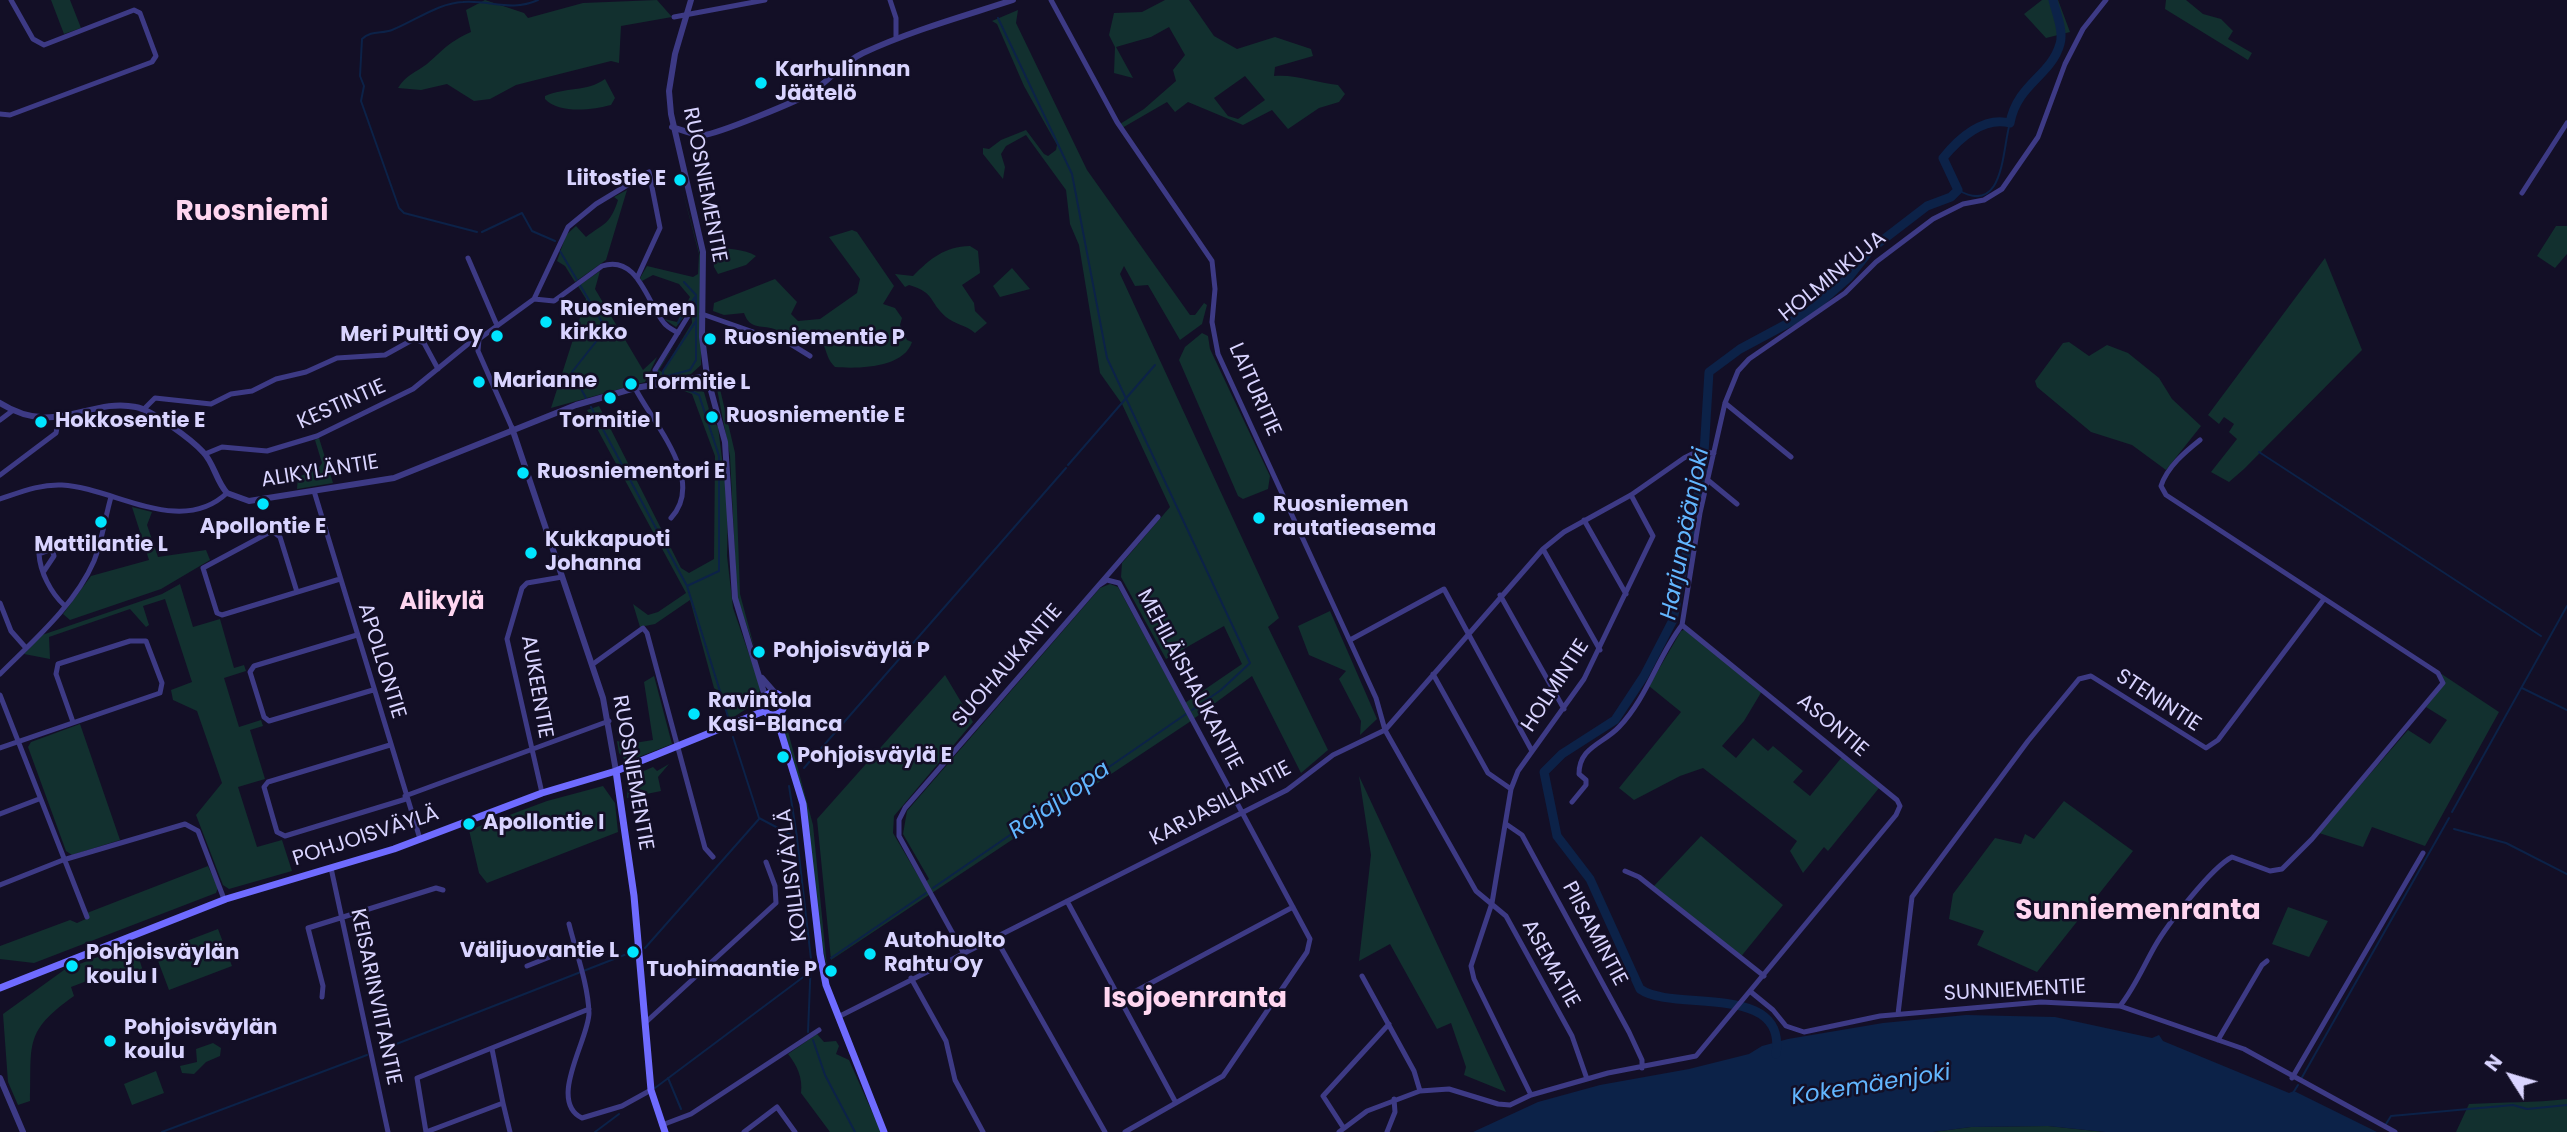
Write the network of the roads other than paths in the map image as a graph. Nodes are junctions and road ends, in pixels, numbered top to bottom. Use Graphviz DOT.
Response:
graph roads {
  1 [pos="11,0"];
  2 [pos="691,0"];
  3 [pos="765,0"];
  4 [pos="890,0"];
  5 [pos="1013,0"];
  6 [pos="1051,0"];
  7 [pos="2106,0"];
  8 [pos="689,13"];
  9 [pos="674,17"];
  10 [pos="896,38"];
  11 [pos="0,114"];
  12 [pos="2567,123"];
  13 [pos="673,127"];
  14 [pos="2522,193"];
  15 [pos="468,258"];
  16 [pos="637,278"];
  17 [pos="534,299"];
  18 [pos="690,313"];
  19 [pos="702,314"];
  20 [pos="496,323"];
  21 [pos="678,332"];
  22 [pos="478,343"];
  23 [pos="810,356"];
  24 [pos="438,369"];
  25 [pos="707,376"];
  26 [pos="657,384"];
  27 [pos="635,388"];
  28 [pos="0,403"];
  29 [pos="1725,403"];
  30 [pos="144,410"];
  31 [pos="12,411"];
  32 [pos="59,418"];
  33 [pos="0,420"];
  34 [pos="512,428"];
  35 [pos="2200,440"];
  36 [pos="1711,453"];
  37 [pos="205,454"];
  38 [pos="1791,457"];
  39 [pos="1,473"];
  40 [pos="1709,481"];
  41 [pos="314,491"];
  42 [pos="226,493"];
  43 [pos="1631,495"];
  44 [pos="111,497"];
  45 [pos="0,499"];
  46 [pos="1737,504"];
  47 [pos="1158,516"];
  48 [pos="671,518"];
  49 [pos="1584,520"];
  50 [pos="1543,549"];
  51 [pos="44,571"];
  52 [pos="562,577"];
  53 [pos="340,579"];
  54 [pos="1098,586"];
  55 [pos="297,592"];
  56 [pos="1626,594"];
  57 [pos="1500,595"];
  58 [pos="2324,599"];
  59 [pos="0,603"];
  60 [pos="64,605"];
  61 [pos="1682,625"];
  62 [pos="1468,633"];
  63 [pos="357,635"];
  64 [pos="1350,640"];
  65 [pos="26,648"];
  66 [pos="1600,650"];
  67 [pos="593,664"];
  68 [pos="0,674"];
  69 [pos="1433,674"];
  70 [pos="762,678"];
  71 [pos="373,690"];
  72 [pos="775,693"];
  73 [pos="0,695"];
  74 [pos="763,699"];
  75 [pos="1564,709"];
  76 [pos="766,713"];
  77 [pos="779,713"];
  78 [pos="740,719"];
  79 [pos="609,721"];
  80 [pos="73,722"];
  81 [pos="1385,730"];
  82 [pos="780,732"];
  83 [pos="18,741"];
  84 [pos="390,744"];
  85 [pos="678,746"];
  86 [pos="0,748"];
  87 [pos="531,750"];
  88 [pos="1532,751"];
  89 [pos="616,771"];
  90 [pos="1511,789"];
  91 [pos="542,793"];
  92 [pos="406,797"];
  93 [pos="39,799"];
  94 [pos="1573,802"];
  95 [pos="1244,813"];
  96 [pos="0,814"];
  97 [pos="1506,824"];
  98 [pos="420,839"];
  99 [pos="2423,853"];
  100 [pos="713,857"];
  101 [pos="63,860"];
  102 [pos="766,862"];
  103 [pos="331,868"];
  104 [pos="1625,871"];
  105 [pos="0,885"];
  106 [pos="443,890"];
  107 [pos="224,900"];
  108 [pos="1067,901"];
  109 [pos="1492,904"];
  110 [pos="1293,907"];
  111 [pos="87,917"];
  112 [pos="342,917"];
  113 [pos="569,924"];
  114 [pos="995,937"];
  115 [pos="575,947"];
  116 [pos="963,952"];
  117 [pos="2267,961"];
  118 [pos="527,966"];
  119 [pos="1362,976"];
  120 [pos="1764,976"];
  121 [pos="911,978"];
  122 [pos="1,988"];
  123 [pos="1751,992"];
  124 [pos="322,997"];
  125 [pos="1121,999"];
  126 [pos="2120,1006"];
  127 [pos="589,1009"];
  128 [pos="1898,1014"];
  129 [pos="838,1017"];
  130 [pos="645,1023"];
  131 [pos="1389,1024"];
  132 [pos="819,1030"];
  133 [pos="2218,1040"];
  134 [pos="492,1049"];
  135 [pos="1642,1068"];
  136 [pos="0,1078"];
  137 [pos="2292,1078"];
  138 [pos="1587,1079"];
  139 [pos="651,1090"];
  140 [pos="1420,1091"];
  141 [pos="1531,1095"];
  142 [pos="1394,1099"];
  143 [pos="503,1103"];
  144 [pos="1176,1103"];
  145 [pos="664,1129"];
  146 [pos="1341,1130"];
  147 [pos="23,1132"];
  148 [pos="388,1132"];
  149 [pos="426,1132"];
  150 [pos="510,1132"];
  151 [pos="744,1132"];
  152 [pos="795,1132"];
  153 [pos="884,1132"];
  154 [pos="983,1132"];
  155 [pos="1105,1132"];
  156 [pos="1125,1132"];
  157 [pos="1387,1132"];
  158 [pos="2395,1132"];
  1 -- 11 [label="street"];
  2 -- 8 [label="street, RUOSNIEMENTIE"];
  3 -- 8 [label="street"];
  4 -- 10 [label="street"];
  5 -- 10 [label="street"];
  6 -- 64 [label="street, LAITURITIE"];
  7 -- 29 [label="street, HOLMINKUJA"];
  8 -- 9 [label="street"];
  8 -- 13 [label="street, RUOSNIEMENTIE"];
  10 -- 13 [label="street"];
  12 -- 14 [label="street"];
  13 -- 19 [label="street, RUOSNIEMENTIE"];
  15 -- 20 [label="street"];
  16 -- 17 [label="street"];
  16 -- 17 [label="street"];
  16 -- 21 [label="street"];
  17 -- 20 [label="street, KESTINTIE"];
  18 -- 21 [label="street"];
  19 -- 23 [label="street"];
  19 -- 25 [label="street, RUOSNIEMENTIE"];
  20 -- 22 [label="street, KESTINTIE"];
  21 -- 26 [label="street"];
  22 -- 24 [label="street, KESTINTIE"];
  22 -- 34 [label="street"];
  24 -- 30 [label="street"];
  24 -- 37 [label="street, KESTINTIE"];
  25 -- 26 [label="street"];
  25 -- 70 [label="street"];
  26 -- 27 [label="street"];
  27 -- 34 [label="street"];
  27 -- 48 [label="street"];
  28 -- 31 [label="street"];
  29 -- 36 [label="street, HOLMINKUJA"];
  29 -- 38 [label="street"];
  30 -- 32 [label="street"];
  30 -- 37 [label="street"];
  31 -- 32 [label="street"];
  31 -- 33 [label="street"];
  32 -- 39 [label="street"];
  34 -- 41 [label="street, ALIKYLÄNTIE"];
  34 -- 52 [label="street, RUOSNIEMENTIE"];
  35 -- 58 [label="street"];
  36 -- 40 [label="street"];
  36 -- 43 [label="street, KARJASILLANTIE"];
  37 -- 42 [label="street"];
  40 -- 46 [label="street"];
  40 -- 61 [label="street"];
  41 -- 42 [label="street, ALIKYLÄNTIE"];
  41 -- 53 [label="street, APOLLONTIE"];
  42 -- 44 [label="street"];
  43 -- 49 [label="street, KARJASILLANTIE"];
  43 -- 56 [label="street, HOLMINTIE"];
  44 -- 45 [label="street"];
  44 -- 60 [label="street"];
  47 -- 54 [label="street, SUOHAUKANTIE"];
  49 -- 50 [label="street, KARJASILLANTIE"];
  49 -- 56 [label="street"];
  50 -- 57 [label="street, KARJASILLANTIE"];
  50 -- 66 [label="street"];
  51 -- 60 [label="street"];
  52 -- 67 [label="street, RUOSNIEMENTIE"];
  52 -- 87 [label="street, AUKEENTIE"];
  53 -- 55 [label="street"];
  53 -- 63 [label="street, APOLLONTIE"];
  54 -- 95 [label="street, MEHILÄISHAUKANTIE"];
  54 -- 116 [label="street, SUOHAUKANTIE"];
  55 -- 55 [label="street"];
  56 -- 66 [label="street, HOLMINTIE"];
  57 -- 62 [label="street, KARJASILLANTIE"];
  57 -- 75 [label="street"];
  58 -- 126 [label="street"];
  58 -- 128 [label="street, STENINTIE"];
  59 -- 65 [label="street"];
  60 -- 65 [label="street"];
  61 -- 94 [label="street"];
  61 -- 120 [label="street, ASONTIE"];
  62 -- 64 [label="street"];
  62 -- 69 [label="street, KARJASILLANTIE"];
  62 -- 88 [label="street"];
  63 -- 71 [label="street, APOLLONTIE"];
  63 -- 71 [label="street"];
  64 -- 81 [label="street, LAITURITIE"];
  65 -- 68 [label="street"];
  66 -- 75 [label="street, HOLMINTIE"];
  67 -- 79 [label="street, RUOSNIEMENTIE"];
  67 -- 85 [label="street"];
  69 -- 81 [label="street, KARJASILLANTIE"];
  69 -- 90 [label="street"];
  70 -- 72 [label="street"];
  70 -- 74 [label="street"];
  71 -- 84 [label="street, APOLLONTIE"];
  72 -- 74 [label="main road"];
  72 -- 77 [label="main road"];
  73 -- 83 [label="street"];
  74 -- 76 [label="main road"];
  74 -- 78 [label="main road, POHJOISVÄYLÄ"];
  75 -- 88 [label="street, HOLMINTIE"];
  76 -- 77 [label="main road"];
  76 -- 78 [label="main road, POHJOISVÄYLÄ"];
  76 -- 82 [label="main road, KOILLISVÄYLÄ"];
  77 -- 82 [label="main road, KOILLISVÄYLÄ"];
  78 -- 85 [label="main road, POHJOISVÄYLÄ"];
  79 -- 87 [label="street"];
  79 -- 89 [label="street, RUOSNIEMENTIE"];
  80 -- 80 [label="street"];
  80 -- 83 [label="street"];
  81 -- 95 [label="street, KARJASILLANTIE"];
  81 -- 109 [label="street, ASEMATIE"];
  82 -- 129 [label="main road, KOILLISVÄYLÄ"];
  83 -- 86 [label="street"];
  83 -- 93 [label="street"];
  84 -- 92 [label="street, APOLLONTIE"];
  84 -- 92 [label="street"];
  85 -- 89 [label="main road, POHJOISVÄYLÄ"];
  85 -- 100 [label="street"];
  87 -- 91 [label="street, AUKEENTIE"];
  87 -- 92 [label="street"];
  88 -- 90 [label="street, HOLMINTIE"];
  89 -- 91 [label="main road, POHJOISVÄYLÄ"];
  89 -- 130 [label="main road, RUOSNIEMENTIE"];
  90 -- 97 [label="street, HOLMINTIE"];
  91 -- 98 [label="main road, POHJOISVÄYLÄ"];
  92 -- 98 [label="street, APOLLONTIE"];
  93 -- 96 [label="street"];
  93 -- 101 [label="street"];
  95 -- 108 [label="street, KARJASILLANTIE"];
  95 -- 110 [label="street"];
  97 -- 109 [label="street, HOLMINTIE"];
  97 -- 135 [label="street, PIISAMINTIE"];
  98 -- 103 [label="main road, POHJOISVÄYLÄ"];
  99 -- 137 [label="street"];
  101 -- 105 [label="street"];
  101 -- 107 [label="street"];
  101 -- 111 [label="street"];
  102 -- 130 [label="street"];
  103 -- 107 [label="main road, POHJOISVÄYLÄ"];
  103 -- 112 [label="street, KEISARINVIITANTIE"];
  104 -- 120 [label="street"];
  106 -- 112 [label="street"];
  107 -- 122 [label="main road, POHJOISVÄYLÄ"];
  108 -- 114 [label="street, KARJASILLANTIE"];
  108 -- 125 [label="street"];
  109 -- 138 [label="street, ASEMATIE"];
  109 -- 141 [label="street, HOLMINTIE"];
  110 -- 125 [label="street"];
  110 -- 144 [label="street"];
  112 -- 124 [label="street"];
  112 -- 148 [label="street, KEISARINVIITANTIE"];
  113 -- 115 [label="street"];
  114 -- 116 [label="street, KARJASILLANTIE"];
  114 -- 155 [label="street"];
  115 -- 118 [label="street"];
  115 -- 127 [label="street"];
  116 -- 121 [label="street, KARJASILLANTIE"];
  117 -- 133 [label="street"];
  119 -- 131 [label="street"];
  120 -- 123 [label="street, ASONTIE"];
  121 -- 129 [label="street, KARJASILLANTIE"];
  121 -- 154 [label="street"];
  123 -- 128 [label="street, SUNNIEMENTIE"];
  123 -- 135 [label="street, ASONTIE"];
  125 -- 144 [label="street"];
  126 -- 128 [label="street, SUNNIEMENTIE"];
  126 -- 133 [label="street, SUNNIEMENTIE"];
  127 -- 134 [label="street"];
  127 -- 139 [label="street"];
  129 -- 153 [label="main road, KOILLISVÄYLÄ"];
  130 -- 139 [label="main road, RUOSNIEMENTIE"];
  131 -- 140 [label="street"];
  131 -- 146 [label="street"];
  132 -- 145 [label="street"];
  133 -- 137 [label="street, SUNNIEMENTIE"];
  134 -- 143 [label="street"];
  134 -- 149 [label="street"];
  135 -- 138 [label="street, ASONTIE"];
  136 -- 147 [label="street"];
  137 -- 158 [label="street, SUNNIEMENTIE"];
  138 -- 141 [label="street, ASONTIE"];
  139 -- 145 [label="main road, RUOSNIEMENTIE"];
  140 -- 141 [label="street, ASONTIE"];
  140 -- 142 [label="street, ASONTIE"];
  142 -- 146 [label="street, ASONTIE"];
  142 -- 157 [label="street"];
  143 -- 149 [label="street"];
  143 -- 150 [label="street"];
  144 -- 156 [label="street"];
  151 -- 152 [label="street"];
}
